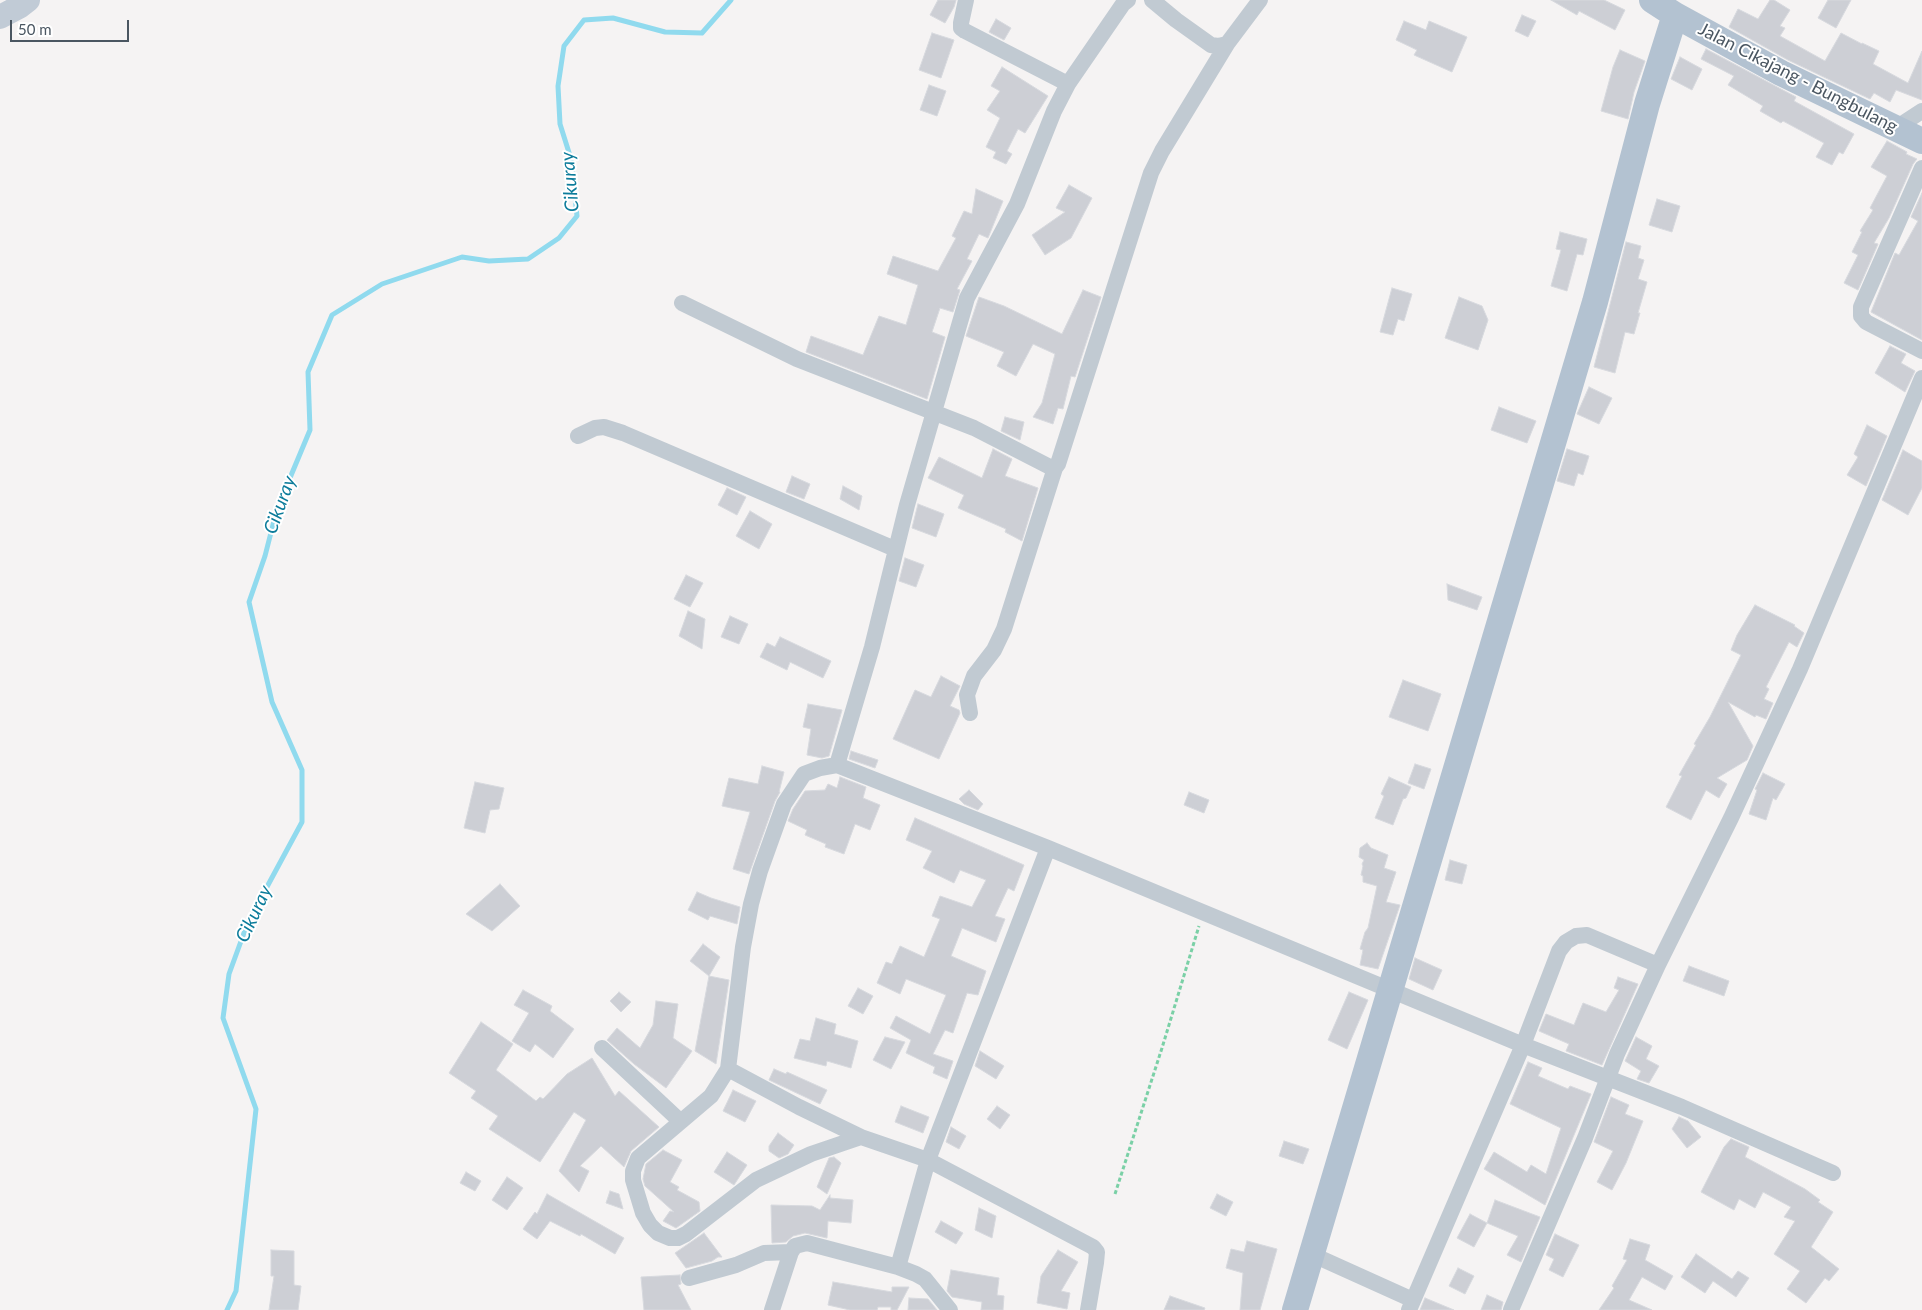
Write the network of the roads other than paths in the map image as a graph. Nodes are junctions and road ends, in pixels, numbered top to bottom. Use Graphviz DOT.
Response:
graph roads {
  1 [pos="28,0"];
  2 [pos="966,0"];
  3 [pos="1128,0"];
  4 [pos="1152,0"];
  5 [pos="1260,0"];
  6 [pos="1652,0"];
  7 [pos="1675,15"];
  8 [pos="0,17"];
  9 [pos="1226,44"];
  10 [pos="1068,84"];
  11 [pos="1922,111"];
  12 [pos="1896,128"];
  13 [pos="1922,141"];
  14 [pos="1922,168"];
  15 [pos="682,303"];
  16 [pos="1922,351"];
  17 [pos="1922,378"];
  18 [pos="933,413"];
  19 [pos="578,436"];
  20 [pos="1055,468"];
  21 [pos="895,549"];
  22 [pos="970,712"];
  23 [pos="837,765"];
  24 [pos="1048,848"];
  25 [pos="1658,966"];
  26 [pos="1390,990"];
  27 [pos="1523,1045"];
  28 [pos="602,1048"];
  29 [pos="728,1069"];
  30 [pos="1609,1078"];
  31 [pos="680,1121"];
  32 [pos="861,1137"];
  33 [pos="928,1160"];
  34 [pos="1833,1173"];
  35 [pos="790,1252"];
  36 [pos="1311,1254"];
  37 [pos="898,1267"];
  38 [pos="688,1278"];
  39 [pos="1411,1305"];
  40 [pos="772,1310"];
  41 [pos="950,1310"];
  42 [pos="1088,1310"];
  43 [pos="1295,1310"];
  44 [pos="1510,1310"];
  1 -- 8 [label="street"];
  2 -- 10 [label="street"];
  3 -- 10 [label="street"];
  4 -- 9 [label="street"];
  5 -- 9 [label="street"];
  6 -- 7 [label="main road, Jalan Cikajang - Bungbulang"];
  7 -- 12 [label="main road, Jalan Cikajang - Bungbulang"];
  7 -- 26 [label="main road"];
  9 -- 20 [label="street"];
  10 -- 18 [label="street"];
  11 -- 12 [label="street"];
  12 -- 13 [label="main road, Jalan Cikajang - Bungbulang"];
  14 -- 16 [label="street"];
  15 -- 18 [label="street"];
  17 -- 25 [label="street"];
  18 -- 20 [label="street"];
  18 -- 21 [label="street"];
  19 -- 21 [label="street"];
  20 -- 22 [label="street"];
  21 -- 23 [label="street"];
  23 -- 24 [label="street"];
  23 -- 29 [label="street"];
  24 -- 26 [label="street"];
  24 -- 33 [label="street"];
  25 -- 27 [label="street"];
  25 -- 30 [label="street"];
  26 -- 27 [label="street"];
  26 -- 36 [label="main road"];
  27 -- 30 [label="street"];
  27 -- 39 [label="street"];
  28 -- 31 [label="street"];
  29 -- 31 [label="street"];
  29 -- 32 [label="street"];
  30 -- 34 [label="street"];
  30 -- 44 [label="street"];
  31 -- 32 [label="street"];
  32 -- 33 [label="street"];
  33 -- 37 [label="street"];
  33 -- 42 [label="street"];
  35 -- 37 [label="street"];
  35 -- 38 [label="street"];
  35 -- 40 [label="street"];
  36 -- 39 [label="street"];
  36 -- 43 [label="main road"];
  37 -- 41 [label="street"];
}
